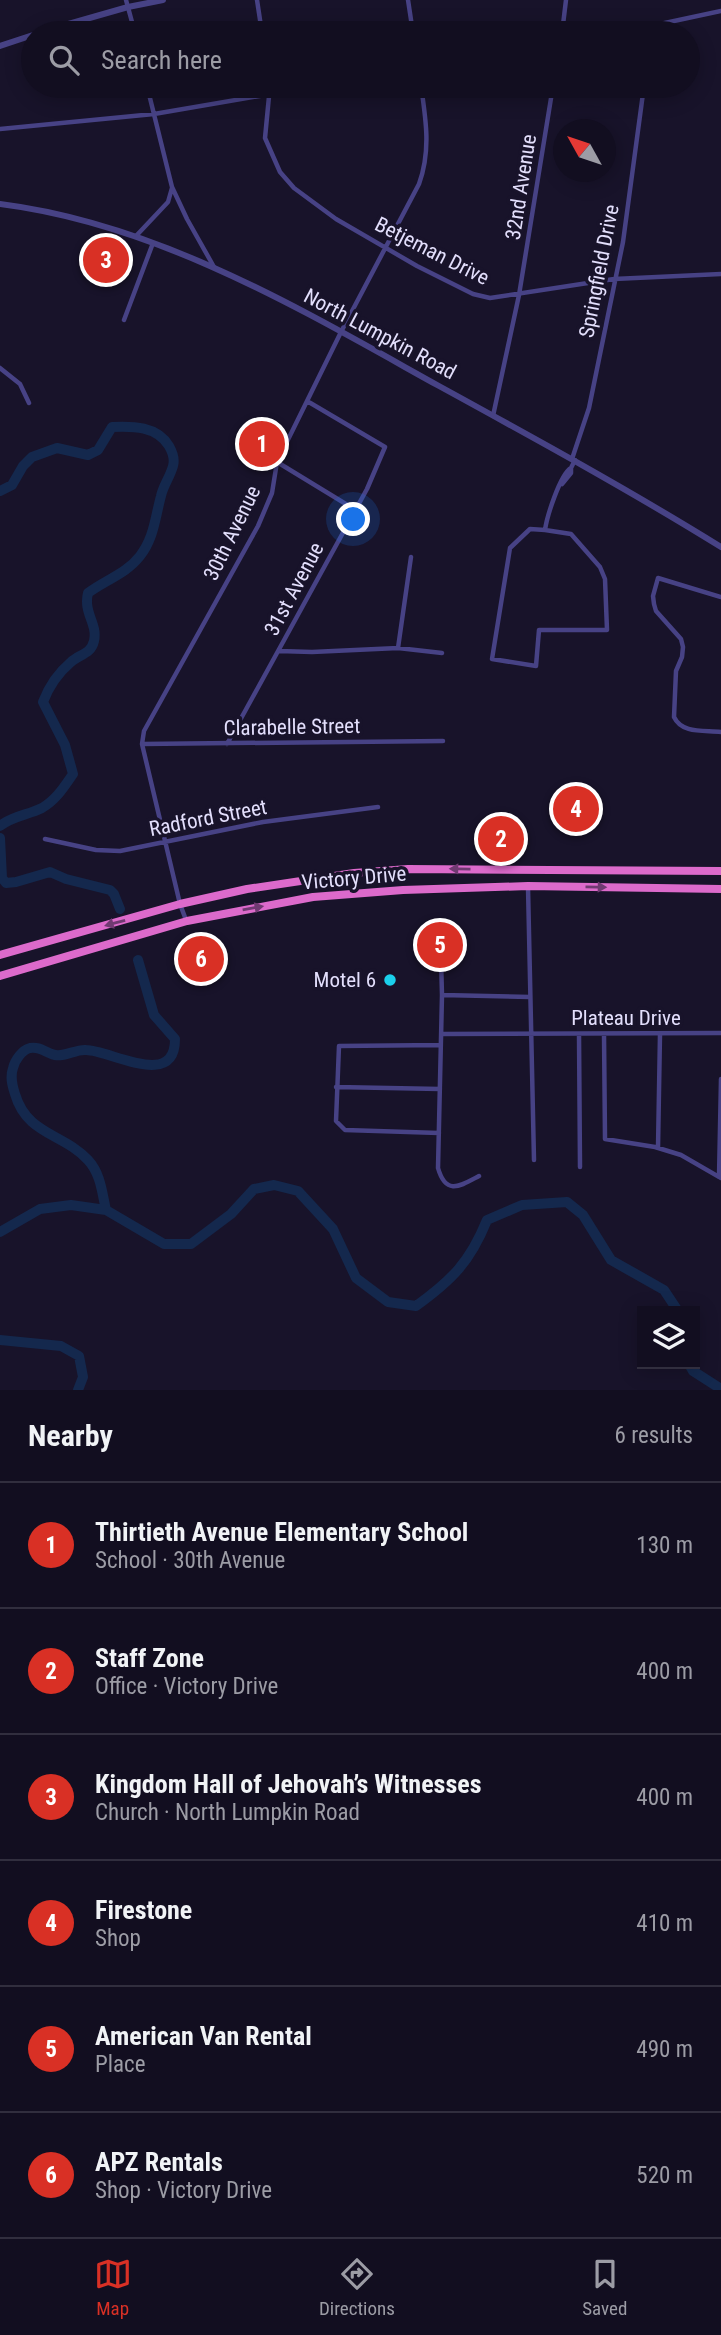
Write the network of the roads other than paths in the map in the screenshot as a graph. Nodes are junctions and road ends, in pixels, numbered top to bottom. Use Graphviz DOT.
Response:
graph roads {
  1 [pos="163,0"];
  2 [pos="257,0"];
  3 [pos="408,0"];
  4 [pos="566,0"];
  5 [pos="127,4"];
  6 [pos="721,10"];
  7 [pos="75,21"];
  8 [pos="132,21"];
  9 [pos="260,21"];
  10 [pos="411,21"];
  11 [pos="563,21"];
  12 [pos="671,21"];
  13 [pos="21,39"];
  14 [pos="0,46"];
  15 [pos="150,98"];
  16 [pos="228,98"];
  17 [pos="269,98"];
  18 [pos="423,98"];
  19 [pos="551,98"];
  20 [pos="642,98"];
  21 [pos="154,114"];
  22 [pos="0,130"];
  23 [pos="172,187"];
  24 [pos="0,204"];
  25 [pos="135,237"];
  26 [pos="153,243"];
  27 [pos="384,247"];
  28 [pos="214,267"];
  29 [pos="721,275"];
  30 [pos="614,279"];
  31 [pos="519,295"];
  32 [pos="124,320"];
  33 [pos="341,332"];
  34 [pos="0,368"];
  35 [pos="307,401"];
  36 [pos="29,403"];
  37 [pos="493,416"];
  38 [pos="573,460"];
  39 [pos="276,462"];
  40 [pos="354,509"];
  41 [pos="545,530"];
  42 [pos="721,547"];
  43 [pos="411,556"];
  44 [pos="721,597"];
  45 [pos="398,648"];
  46 [pos="278,651"];
  47 [pos="442,653"];
  48 [pos="721,732"];
  49 [pos="443,741"];
  50 [pos="142,744"];
  51 [pos="227,744"];
  52 [pos="378,807"];
  53 [pos="45,839"];
  54 [pos="166,843"];
  55 [pos="528,868"];
  56 [pos="721,871"];
  57 [pos="528,886"];
  58 [pos="721,889"];
  59 [pos="180,904"];
  60 [pos="187,921"];
  61 [pos="0,955"];
  62 [pos="441,959"];
  63 [pos="0,976"];
  64 [pos="442,995"];
  65 [pos="530,997"];
  66 [pos="721,1033"];
  67 [pos="441,1034"];
  68 [pos="531,1034"];
  69 [pos="579,1034"];
  70 [pos="604,1034"];
  71 [pos="660,1034"];
  72 [pos="441,1045"];
  73 [pos="721,1079"];
  74 [pos="336,1087"];
  75 [pos="440,1089"];
  76 [pos="439,1133"];
  77 [pos="658,1148"];
  78 [pos="534,1160"];
  79 [pos="580,1167"];
  80 [pos="479,1176"];
  81 [pos="720,1177"];
  1 -- 5 [label="street"];
  2 -- 9 [label="street"];
  3 -- 10 [label="street"];
  4 -- 11 [label="street"];
  5 -- 7 [label="street"];
  5 -- 8 [label="street"];
  6 -- 12 [label="street"];
  13 -- 14 [label="street"];
  15 -- 21 [label="street"];
  16 -- 21 [label="street"];
  17 -- 27 [label="street, Betjeman Drive"];
  18 -- 27 [label="street, 30th Avenue"];
  19 -- 31 [label="street, 32nd Avenue"];
  20 -- 30 [label="street, Springfield Drive"];
  21 -- 22 [label="street"];
  21 -- 23 [label="street"];
  23 -- 25 [label="street"];
  23 -- 28 [label="street"];
  24 -- 25 [label="street, North Lumpkin Road"];
  25 -- 26 [label="street, North Lumpkin Road"];
  26 -- 28 [label="street, North Lumpkin Road"];
  26 -- 32 [label="street"];
  27 -- 31 [label="street, Betjeman Drive"];
  27 -- 33 [label="street, 30th Avenue"];
  28 -- 33 [label="street, North Lumpkin Road"];
  29 -- 30 [label="street, Betjeman Drive"];
  30 -- 31 [label="street, Betjeman Drive"];
  30 -- 38 [label="street, Springfield Drive"];
  31 -- 37 [label="street, 32nd Avenue"];
  33 -- 35 [label="street, 30th Avenue"];
  33 -- 37 [label="street, North Lumpkin Road"];
  34 -- 36 [label="street"];
  35 -- 39 [label="street, 30th Avenue"];
  35 -- 40 [label="street, 31st Avenue"];
  37 -- 38 [label="street, North Lumpkin Road"];
  38 -- 41 [label="street, Springfield Drive"];
  38 -- 42 [label="street, North Lumpkin Road"];
  39 -- 40 [label="street"];
  39 -- 50 [label="street, 30th Avenue"];
  40 -- 46 [label="street, 31st Avenue"];
  41 -- 41 [label="street"];
  43 -- 45 [label="street"];
  44 -- 48 [label="street"];
  45 -- 46 [label="street"];
  45 -- 47 [label="street"];
  46 -- 51 [label="street, 31st Avenue"];
  49 -- 51 [label="street, Clarabelle Street"];
  50 -- 51 [label="street, Clarabelle Street"];
  50 -- 54 [label="street"];
  52 -- 54 [label="street, Radford Street"];
  53 -- 54 [label="street, Radford Street"];
  54 -- 59 [label="street"];
  55 -- 56 [label="highway, Victory Drive"];
  55 -- 57 [label="highway"];
  55 -- 59 [label="highway, Victory Drive, one-way"];
  57 -- 58 [label="highway, Victory Drive, one-way"];
  60 -- 57 [label="highway, Victory Drive, one-way"];
  57 -- 65 [label="street"];
  59 -- 60 [label="street"];
  59 -- 61 [label="highway, Victory Drive, one-way"];
  60 -- 63 [label="highway, Victory Drive"];
  62 -- 64 [label="street"];
  64 -- 65 [label="street"];
  64 -- 67 [label="street"];
  65 -- 68 [label="street"];
  66 -- 71 [label="street, Plateau Drive"];
  67 -- 68 [label="street, Plateau Drive"];
  67 -- 72 [label="street"];
  68 -- 69 [label="street, Plateau Drive"];
  68 -- 78 [label="street"];
  69 -- 70 [label="street, Plateau Drive"];
  69 -- 79 [label="street"];
  70 -- 71 [label="street, Plateau Drive"];
  70 -- 77 [label="street"];
  71 -- 77 [label="street"];
  72 -- 74 [label="street"];
  72 -- 75 [label="street"];
  73 -- 81 [label="street"];
  74 -- 75 [label="street"];
  74 -- 76 [label="street"];
  75 -- 76 [label="street"];
  76 -- 80 [label="street"];
  77 -- 81 [label="street"];
}
